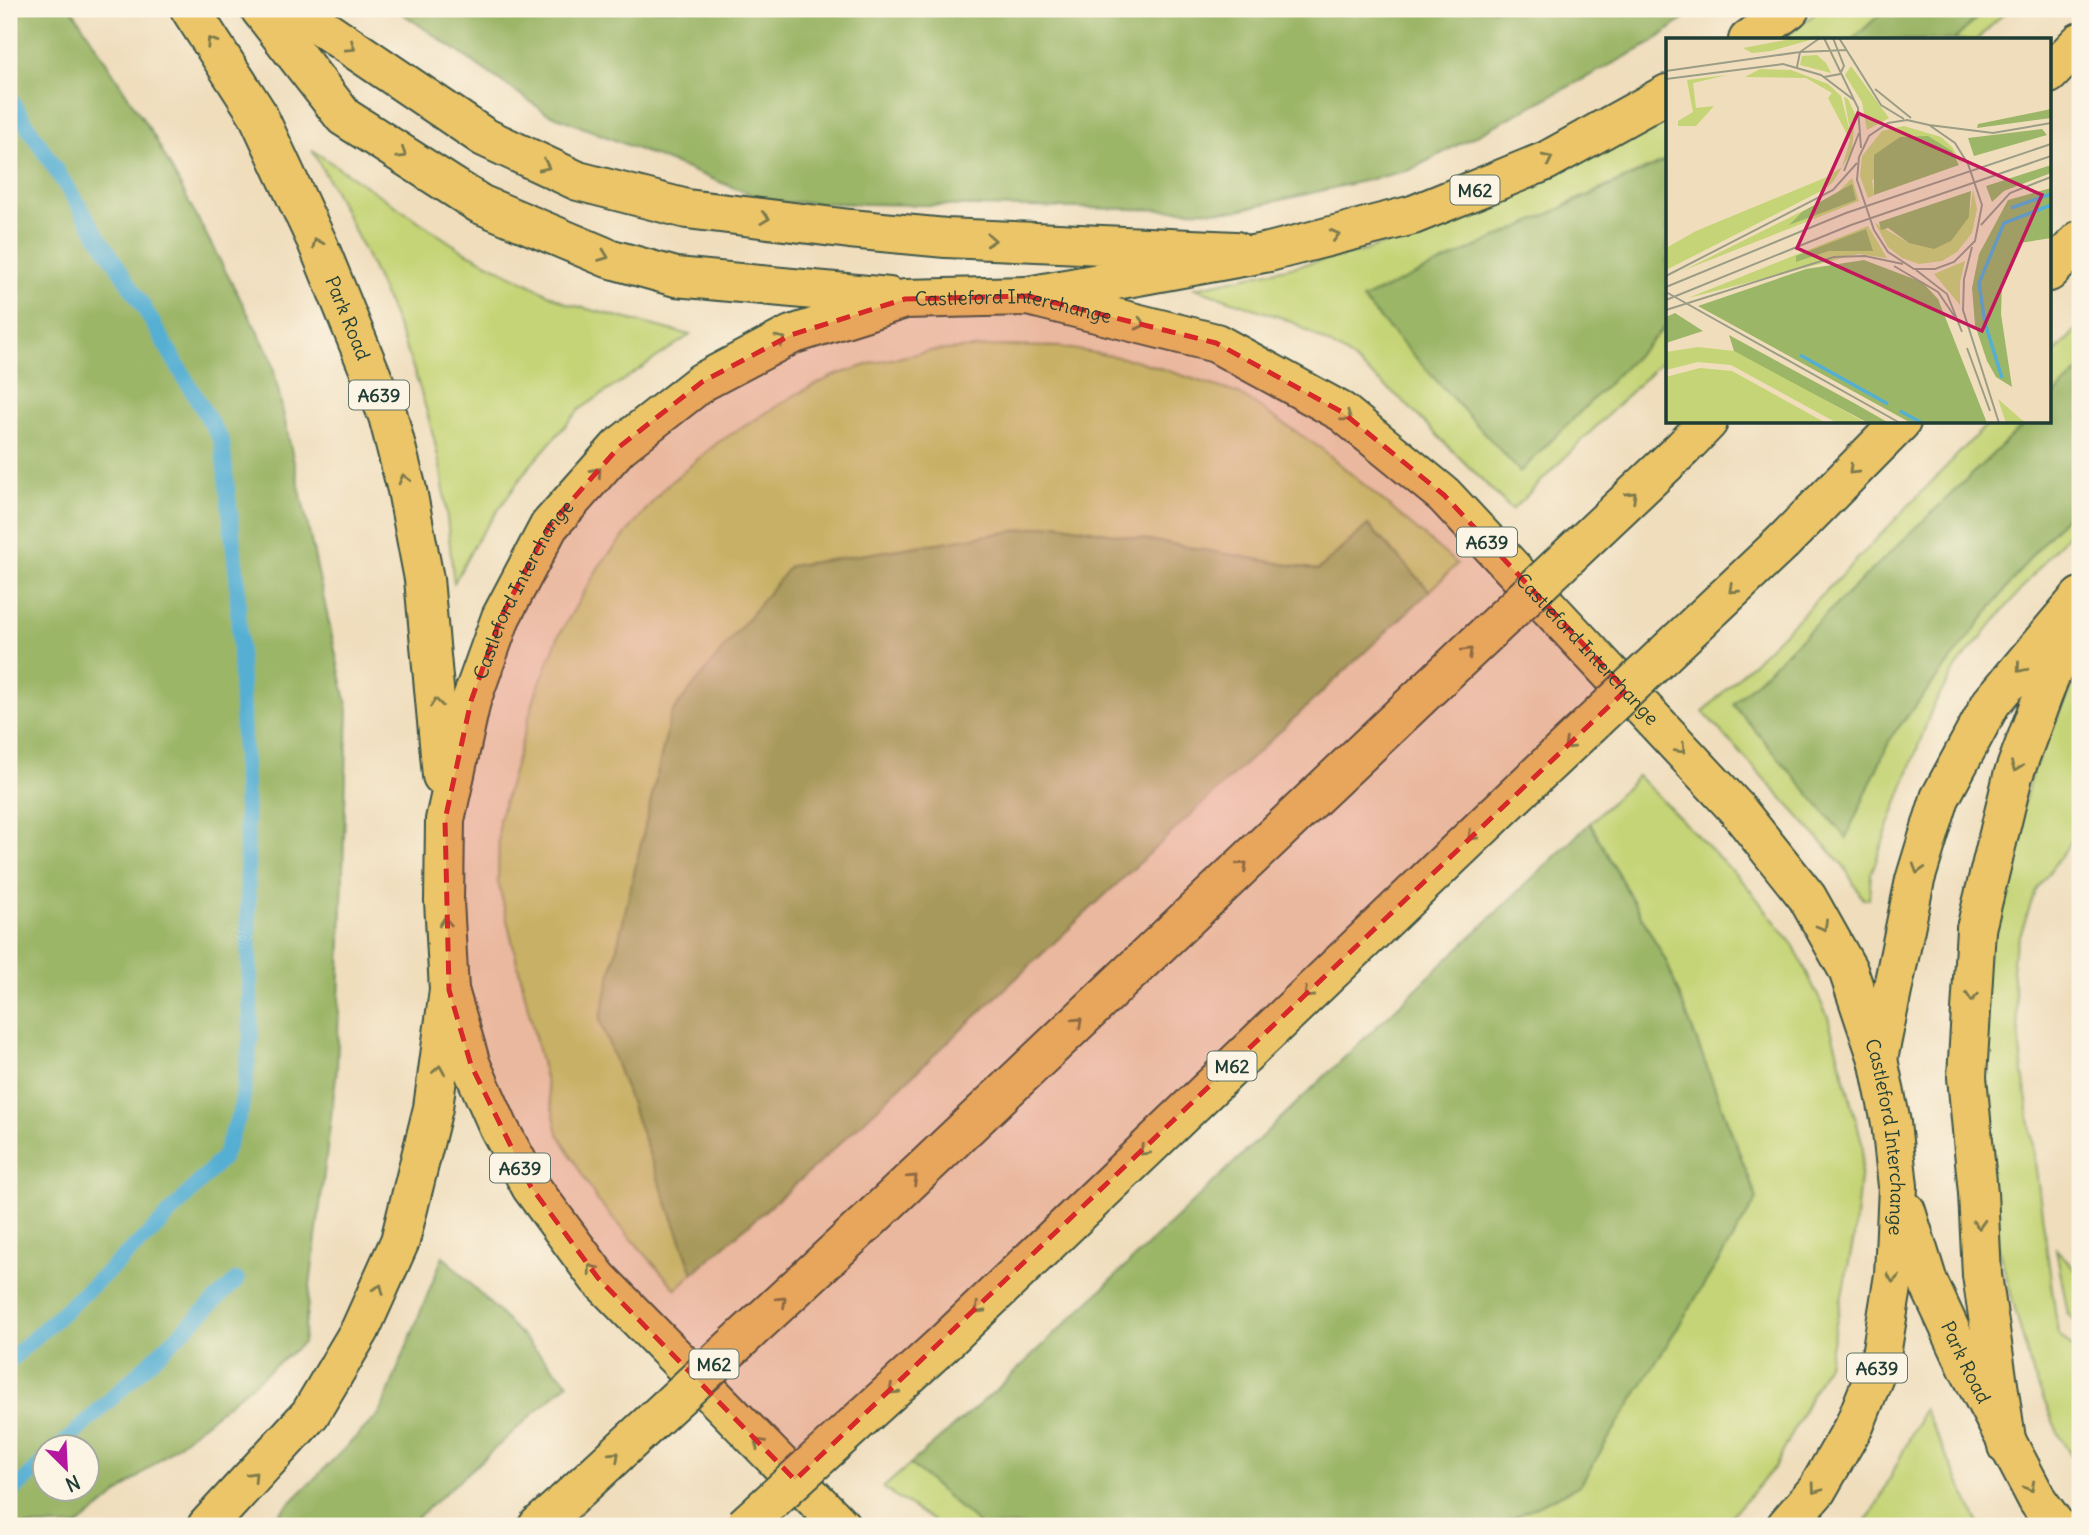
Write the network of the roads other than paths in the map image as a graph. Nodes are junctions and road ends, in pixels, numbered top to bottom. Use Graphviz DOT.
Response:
graph roads {
  1 [pos="190,9"];
  2 [pos="260,9"];
  3 [pos="295,9"];
  4 [pos="1790,9"];
  5 [pos="1751,38"];
  6 [pos="2080,42"];
  7 [pos="2050,73"];
  8 [pos="1666,95"];
  9 [pos="2080,240"];
  10 [pos="1269,252"];
  11 [pos="2050,271"];
  12 [pos="1028,296"];
  13 [pos="905,299"];
  14 [pos="1899,424"];
  15 [pos="1695,435"];
  16 [pos="2080,597"];
  17 [pos="2080,614"];
  18 [pos="445,820"];
  19 [pos="449,990"];
  20 [pos="1878,1059"];
  21 [pos="1898,1186"];
  22 [pos="2007,1446"];
  23 [pos="551,1514"];
  24 [pos="207,1526"];
  25 [pos="744,1526"];
  26 [pos="841,1526"];
  27 [pos="1786,1526"];
  28 [pos="2056,1526"];
  18 -- 1 [label="main road, Park Road / A639, one-way"];
  2 -- 13 [label="main road, A639, one-way"];
  3 -- 10 [label="main road, one-way"];
  4 -- 5 [label="main road"];
  6 -- 7 [label="main road"];
  10 -- 8 [label="main road, M62, one-way"];
  9 -- 11 [label="main road"];
  10 -- 12 [label="main road, M62"];
  12 -- 13 [label="main road, Castleford Interchange / A639"];
  12 -- 20 [label="main road, Castleford Interchange / A639, one-way"];
  18 -- 13 [label="main road, Castleford Interchange / A639, one-way"];
  14 -- 25 [label="main road, M62, one-way, bridge"];
  23 -- 15 [label="main road, M62, one-way, bridge"];
  16 -- 20 [label="main road, one-way"];
  17 -- 22 [label="main road, one-way"];
  19 -- 18 [label="main road, Castleford Interchange / A639, one-way"];
  24 -- 19 [label="main road, one-way"];
  26 -- 19 [label="main road, Castleford Interchange / A639, one-way"];
  20 -- 21 [label="main road, Castleford Interchange / A639"];
  21 -- 22 [label="main road, Park Road / A639"];
  21 -- 27 [label="main road, Castleford Interchange / A639, one-way"];
  22 -- 28 [label="main road, Park Road / A639, one-way"];
}
